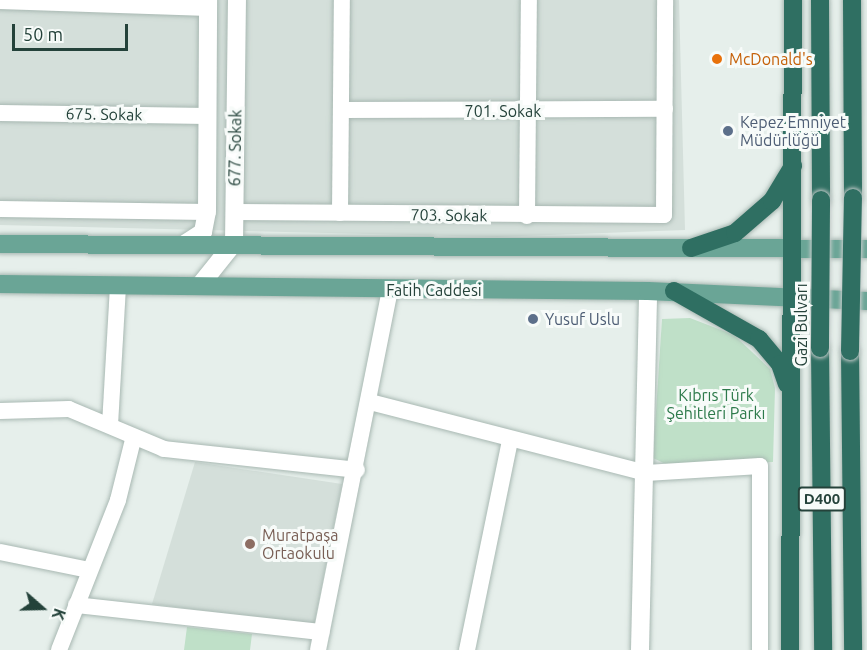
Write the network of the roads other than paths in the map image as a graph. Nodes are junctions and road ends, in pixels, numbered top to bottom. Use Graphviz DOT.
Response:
graph roads {
  1 [pos="237,0"];
  2 [pos="342,0"];
  3 [pos="529,0"];
  4 [pos="665,0"];
  5 [pos="793,0"];
  6 [pos="820,0"];
  7 [pos="852,0"];
  8 [pos="0,1"];
  9 [pos="208,4"];
  10 [pos="665,109"];
  11 [pos="341,110"];
  12 [pos="528,111"];
  13 [pos="0,113"];
  14 [pos="208,116"];
  15 [pos="794,164"];
  16 [pos="0,209"];
  17 [pos="207,212"];
  18 [pos="235,212"];
  19 [pos="340,213"];
  20 [pos="527,216"];
  21 [pos="234,243"];
  22 [pos="0,244"];
  23 [pos="183,245"];
  24 [pos="794,247"];
  25 [pos="691,248"];
  26 [pos="867,249"];
  27 [pos="201,284"];
  28 [pos="0,285"];
  29 [pos="118,285"];
  30 [pos="390,290"];
  31 [pos="648,291"];
  32 [pos="674,291"];
  33 [pos="791,298"];
  34 [pos="867,301"];
  35 [pos="790,394"];
  36 [pos="370,402"];
  37 [pos="0,411"];
  38 [pos="110,425"];
  39 [pos="133,441"];
  40 [pos="510,441"];
  41 [pos="357,470"];
  42 [pos="646,473"];
  43 [pos="0,552"];
  44 [pos="89,570"];
  45 [pos="76,605"];
  46 [pos="321,632"];
  47 [pos="58,650"];
  48 [pos="318,650"];
  49 [pos="466,650"];
  50 [pos="639,650"];
  51 [pos="760,650"];
  52 [pos="790,650"];
  53 [pos="823,650"];
  54 [pos="853,650"];
  1 -- 18 [label="street, 677. Sokak"];
  2 -- 11 [label="street"];
  3 -- 12 [label="street"];
  4 -- 10 [label="street"];
  5 -- 15 [label="highway"];
  6 -- 53 [label="highway, Gazi Bulvarı / D400, bridge"];
  7 -- 54 [label="highway, D400, bridge"];
  8 -- 9 [label="street"];
  9 -- 14 [label="street, 677. Sokak"];
  10 -- 12 [label="street, 701. Sokak"];
  10 -- 20 [label="street, 703. Sokak"];
  11 -- 12 [label="street, 701. Sokak"];
  11 -- 19 [label="street"];
  12 -- 20 [label="street"];
  13 -- 14 [label="street, 675. Sokak"];
  14 -- 17 [label="street, 677. Sokak"];
  15 -- 24 [label="highway"];
  15 -- 25 [label="highway"];
  16 -- 17 [label="street"];
  17 -- 23 [label="street, 677. Sokak"];
  18 -- 19 [label="street, 703. Sokak"];
  18 -- 21 [label="street, 677. Sokak"];
  19 -- 20 [label="street, 703. Sokak"];
  21 -- 23 [label="main road"];
  21 -- 25 [label="main road"];
  21 -- 27 [label="street"];
  22 -- 23 [label="main road"];
  24 -- 25 [label="main road"];
  24 -- 26 [label="main road"];
  24 -- 33 [label="highway"];
  27 -- 29 [label="main road, Fatih Caddesi"];
  27 -- 30 [label="main road, Fatih Caddesi"];
  28 -- 29 [label="main road, Fatih Caddesi"];
  29 -- 38 [label="street"];
  30 -- 31 [label="main road, Fatih Caddesi"];
  30 -- 36 [label="street"];
  31 -- 32 [label="main road, Fatih Caddesi"];
  31 -- 42 [label="street"];
  32 -- 33 [label="main road, Fatih Caddesi"];
  32 -- 35 [label="highway"];
  33 -- 34 [label="main road, Fatih Caddesi"];
  33 -- 35 [label="highway"];
  35 -- 52 [label="highway"];
  36 -- 40 [label="street"];
  36 -- 41 [label="street"];
  37 -- 38 [label="street"];
  38 -- 39 [label="street"];
  39 -- 41 [label="street"];
  39 -- 44 [label="street"];
  40 -- 42 [label="street"];
  40 -- 49 [label="street"];
  41 -- 46 [label="street"];
  42 -- 50 [label="street"];
  42 -- 51 [label="street"];
  43 -- 44 [label="street"];
  44 -- 45 [label="street"];
  45 -- 46 [label="street"];
  45 -- 47 [label="street"];
  46 -- 48 [label="street"];
}
